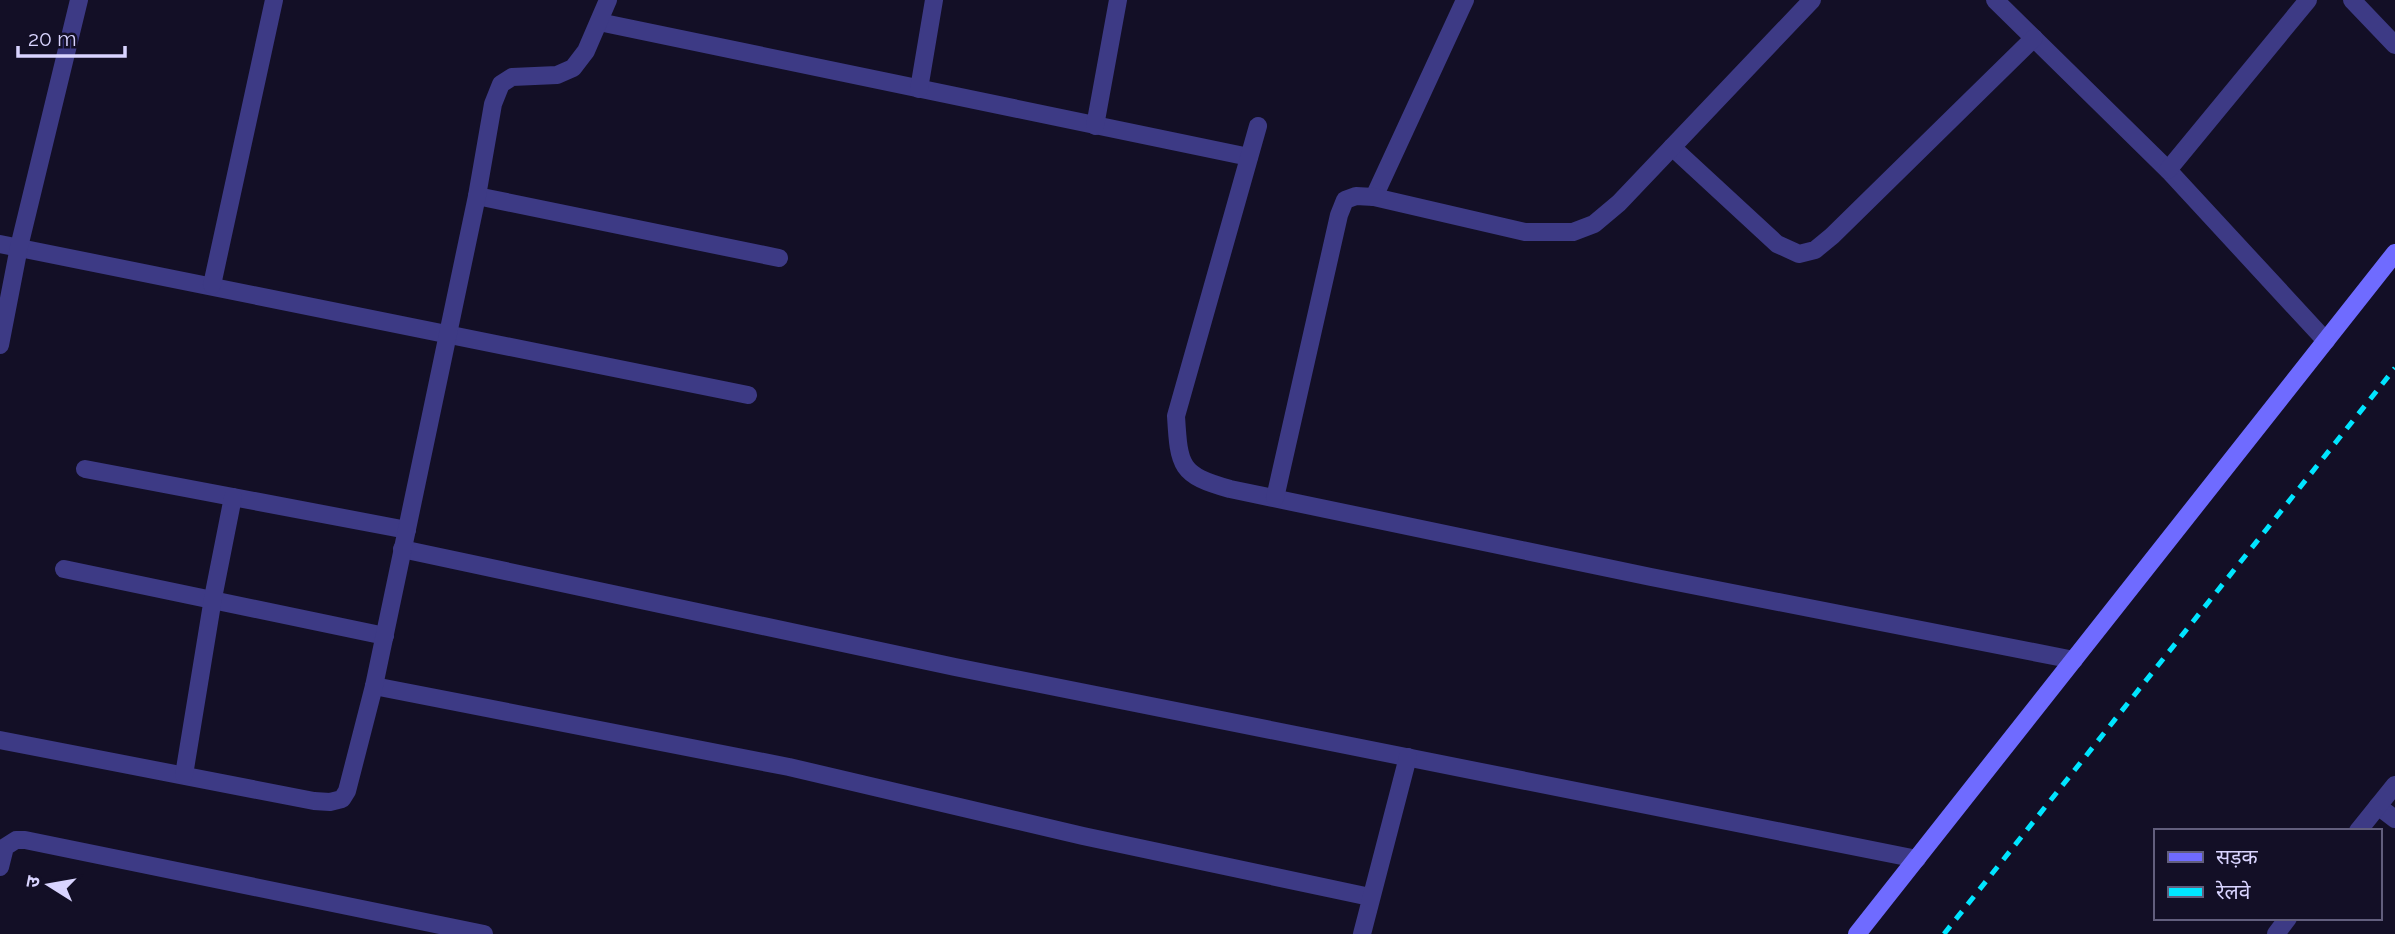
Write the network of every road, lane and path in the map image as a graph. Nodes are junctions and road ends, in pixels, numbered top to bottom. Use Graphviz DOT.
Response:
graph roads {
  1 [pos="79,0"];
  2 [pos="274,0"];
  3 [pos="608,0"];
  4 [pos="934,0"];
  5 [pos="1118,0"];
  6 [pos="1465,0"];
  7 [pos="1812,0"];
  8 [pos="1995,0"];
  9 [pos="2308,0"];
  10 [pos="2351,0"];
  11 [pos="599,22"];
  12 [pos="2034,38"];
  13 [pos="2395,45"];
  14 [pos="919,89"];
  15 [pos="1095,126"];
  16 [pos="1258,126"];
  17 [pos="1672,147"];
  18 [pos="1249,157"];
  19 [pos="2168,170"];
  20 [pos="477,196"];
  21 [pos="1374,197"];
  22 [pos="0,244"];
  23 [pos="19,247"];
  24 [pos="2395,253"];
  25 [pos="779,258"];
  26 [pos="212,285"];
  27 [pos="448,333"];
  28 [pos="2326,341"];
  29 [pos="0,345"];
  30 [pos="748,395"];
  31 [pos="85,469"];
  32 [pos="233,497"];
  33 [pos="1275,498"];
  34 [pos="407,530"];
  35 [pos="402,549"];
  36 [pos="64,569"];
  37 [pos="213,598"];
  38 [pos="385,636"];
  39 [pos="2074,660"];
  40 [pos="374,686"];
  41 [pos="0,740"];
  42 [pos="1408,757"];
  43 [pos="184,775"];
  44 [pos="2395,785"];
  45 [pos="2378,806"];
  46 [pos="2395,819"];
  47 [pos="2360,829"];
  48 [pos="1917,859"];
  49 [pos="0,867"];
  50 [pos="1370,897"];
  51 [pos="484,934"];
  52 [pos="1362,934"];
  53 [pos="1857,934"];
  1 -- 23 [label="street"];
  2 -- 26 [label="street"];
  3 -- 11 [label="street"];
  4 -- 14 [label="street"];
  5 -- 15 [label="street"];
  6 -- 21 [label="street"];
  7 -- 17 [label="street"];
  8 -- 12 [label="street"];
  9 -- 19 [label="street"];
  10 -- 13 [label="street"];
  11 -- 14 [label="street"];
  11 -- 20 [label="street"];
  12 -- 17 [label="street"];
  12 -- 19 [label="street"];
  14 -- 15 [label="street"];
  15 -- 18 [label="street"];
  16 -- 18 [label="street"];
  17 -- 21 [label="street"];
  18 -- 33 [label="street"];
  19 -- 28 [label="street"];
  20 -- 25 [label="street"];
  20 -- 27 [label="street"];
  21 -- 33 [label="street"];
  22 -- 23 [label="street"];
  23 -- 26 [label="street"];
  23 -- 29 [label="street"];
  24 -- 28 [label="street"];
  26 -- 27 [label="street"];
  27 -- 30 [label="street"];
  27 -- 34 [label="street"];
  28 -- 39 [label="street"];
  31 -- 32 [label="street"];
  32 -- 34 [label="street"];
  32 -- 37 [label="street"];
  33 -- 39 [label="street"];
  34 -- 35 [label="street"];
  35 -- 38 [label="street"];
  35 -- 42 [label="street"];
  36 -- 37 [label="street"];
  37 -- 38 [label="street"];
  37 -- 43 [label="street"];
  38 -- 40 [label="street"];
  39 -- 48 [label="street"];
  40 -- 43 [label="street"];
  40 -- 50 [label="street"];
  41 -- 43 [label="street"];
  42 -- 48 [label="street"];
  42 -- 50 [label="street"];
  44 -- 45 [label="street"];
  45 -- 46 [label="street"];
  45 -- 47 [label="street"];
  48 -- 53 [label="street"];
  49 -- 51 [label="street"];
  50 -- 52 [label="street"];
}
